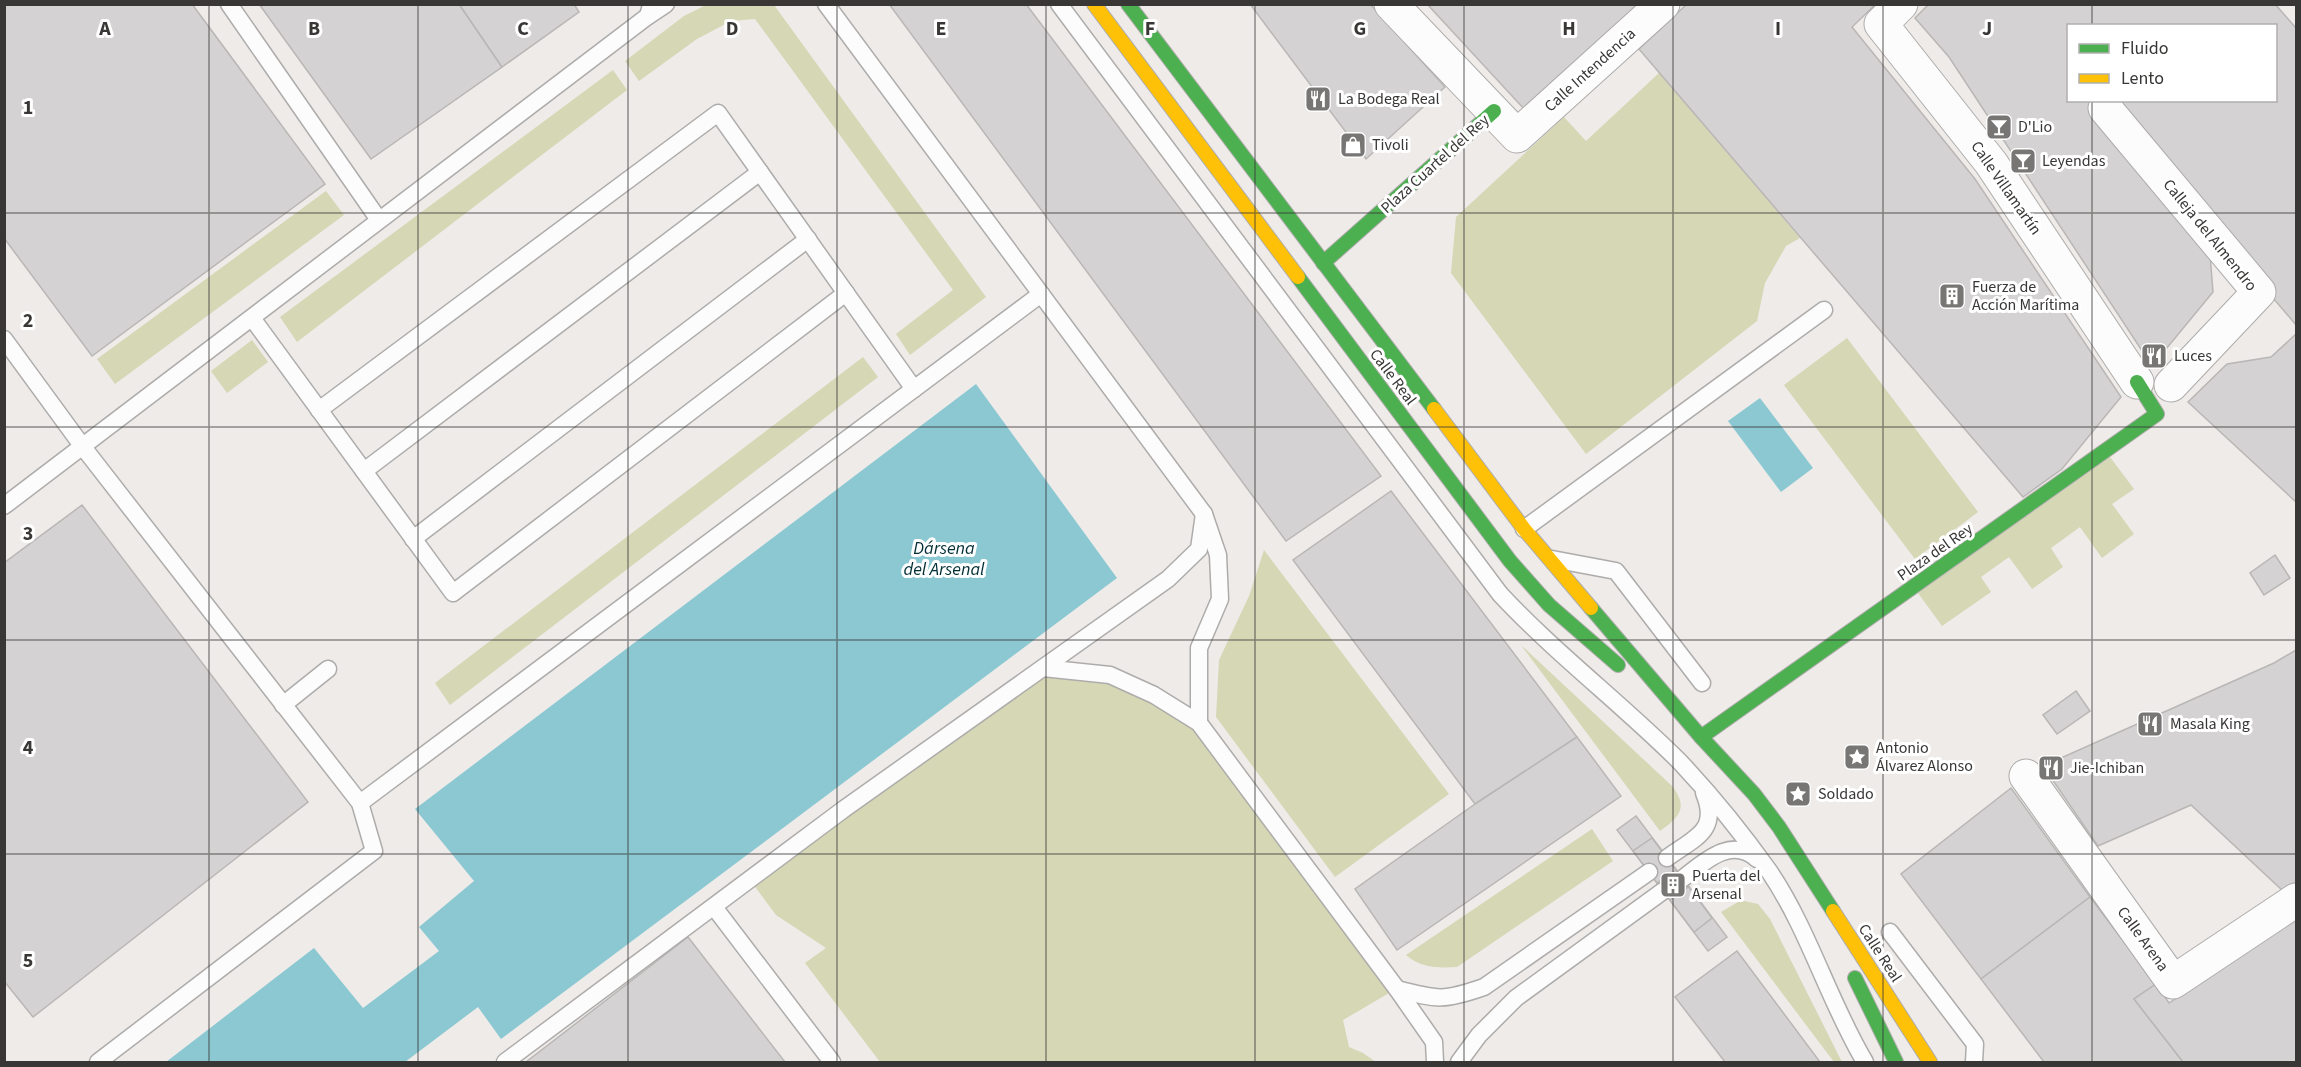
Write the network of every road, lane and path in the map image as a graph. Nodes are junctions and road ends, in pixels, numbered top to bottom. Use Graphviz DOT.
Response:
graph roads {
  1 [pos="229,4"];
  2 [pos="666,4"];
  3 [pos="826,4"];
  4 [pos="1059,4"];
  5 [pos="1094,4"];
  6 [pos="1128,4"];
  7 [pos="1390,4"];
  8 [pos="1663,4"];
  9 [pos="1901,4"];
  10 [pos="650,10"];
  11 [pos="2105,108"];
  12 [pos="1494,111"];
  13 [pos="1517,136"];
  14 [pos="760,172"];
  15 [pos="379,220"];
  16 [pos="808,239"];
  17 [pos="1323,263"];
  18 [pos="846,293"];
  19 [pos="1041,294"];
  20 [pos="1824,310"];
  21 [pos="252,318"];
  22 [pos="4,339"];
  23 [pos="2137,382"];
  24 [pos="2171,385"];
  25 [pos="914,389"];
  26 [pos="319,410"];
  27 [pos="83,447"];
  28 [pos="364,471"];
  29 [pos="4,507"];
  30 [pos="1204,514"];
  31 [pos="1524,529"];
  32 [pos="413,538"];
  33 [pos="1548,558"];
  34 [pos="1043,668"];
  35 [pos="328,669"];
  36 [pos="1702,683"];
  37 [pos="283,705"];
  38 [pos="1199,723"];
  39 [pos="1701,737"];
  40 [pos="2026,776"];
  41 [pos="1698,782"];
  42 [pos="360,804"];
  43 [pos="1667,858"];
  44 [pos="1802,862"];
  45 [pos="1768,870"];
  46 [pos="1648,872"];
  47 [pos="1682,879"];
  48 [pos="1664,891"];
  49 [pos="2296,900"];
  50 [pos="714,907"];
  51 [pos="1890,932"];
  52 [pos="1397,989"];
  53 [pos="98,1062"];
  54 [pos="505,1062"];
  55 [pos="832,1062"];
  56 [pos="1435,1062"];
  57 [pos="1459,1062"];
  58 [pos="1865,1062"];
  59 [pos="1896,1062"];
  60 [pos="1930,1062"];
  61 [pos="1974,1062"];
  1 -- 15 [label="lane"];
  2 -- 10 [label="lane"];
  3 -- 19 [label="lane"];
  4 -- 41 [label="lane"];
  5 -- 39 [label="main road, Calle Real"];
  6 -- 17 [label="main road, Calle Real"];
  7 -- 12 [label="street, Plaza Cuartel del Rey"];
  8 -- 13 [label="street, Calle Intendencia"];
  9 -- 23 [label="street, Calle Villamartín"];
  10 -- 15 [label="lane"];
  11 -- 24 [label="street, Calleja del Almendro"];
  12 -- 13 [label="street, Plaza Cuartel del Rey"];
  12 -- 17 [label="main road, Plaza Cuartel del Rey"];
  14 -- 16 [label="lane"];
  14 -- 26 [label="lane"];
  14 -- 28 [label="lane"];
  15 -- 21 [label="lane"];
  16 -- 18 [label="lane"];
  16 -- 32 [label="lane"];
  17 -- 31 [label="main road, Calle Real"];
  18 -- 25 [label="lane"];
  18 -- 32 [label="lane"];
  19 -- 25 [label="lane"];
  19 -- 30 [label="lane"];
  20 -- 31 [label="lane"];
  21 -- 26 [label="lane"];
  21 -- 27 [label="lane"];
  22 -- 27 [label="lane"];
  23 -- 39 [label="main road, Plaza del Rey"];
  25 -- 42 [label="lane"];
  26 -- 28 [label="lane"];
  27 -- 29 [label="lane"];
  27 -- 37 [label="lane"];
  28 -- 32 [label="lane"];
  30 -- 34 [label="lane"];
  30 -- 38 [label="lane"];
  31 -- 33 [label="main road, Calle Real"];
  33 -- 36 [label="lane"];
  33 -- 39 [label="main road, Calle Real"];
  34 -- 38 [label="lane"];
  34 -- 50 [label="lane"];
  35 -- 37 [label="lane"];
  37 -- 42 [label="lane"];
  38 -- 52 [label="lane"];
  39 -- 44 [label="main road, Calle Real"];
  40 -- 49 [label="street, Calle Arena"];
  41 -- 43 [label="lane"];
  41 -- 45 [label="lane"];
  42 -- 53 [label="lane"];
  44 -- 59 [label="main road, Calle Real"];
  44 -- 60 [label="main road, Calle Real"];
  45 -- 47 [label="lane"];
  45 -- 58 [label="lane"];
  46 -- 52 [label="lane"];
  48 -- 57 [label="lane"];
  50 -- 54 [label="lane"];
  50 -- 55 [label="lane"];
  51 -- 61 [label="lane"];
  52 -- 56 [label="lane"];
}
